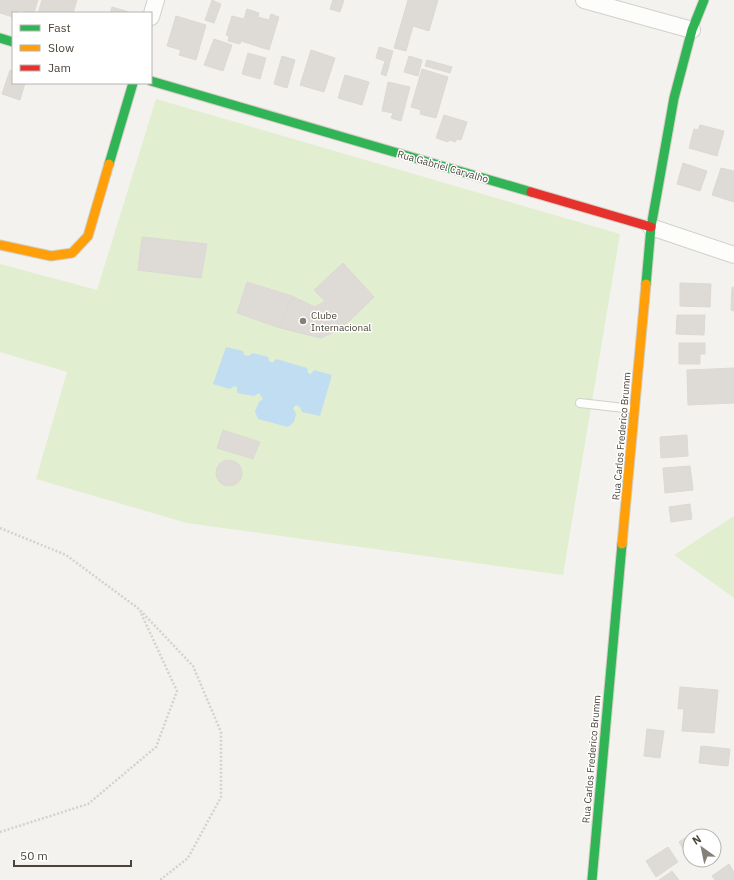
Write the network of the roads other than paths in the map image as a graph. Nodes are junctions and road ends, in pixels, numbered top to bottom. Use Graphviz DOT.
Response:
graph roads {
  1 [pos="156,0"];
  2 [pos="584,0"];
  3 [pos="704,0"];
  4 [pos="152,14"];
  5 [pos="692,30"];
  6 [pos="0,38"];
  7 [pos="12,42"];
  8 [pos="152,81"];
  9 [pos="133,84"];
  10 [pos="651,226"];
  11 [pos="0,245"];
  12 [pos="734,255"];
  13 [pos="580,403"];
  14 [pos="634,410"];
  15 [pos="592,880"];
  1 -- 4 [label="street"];
  2 -- 5 [label="street"];
  3 -- 5 [label="street, Rua Carlos Frederico Brumm"];
  5 -- 10 [label="street, Rua Carlos Frederico Brumm"];
  6 -- 7 [label="street"];
  8 -- 10 [label="street, Rua Gabriel Carvalho"];
  9 -- 11 [label="street"];
  10 -- 12 [label="street, Rua Gabriel Carvalho"];
  10 -- 14 [label="street, Rua Carlos Frederico Brumm"];
  13 -- 14 [label="lane"];
  14 -- 15 [label="street, Rua Carlos Frederico Brumm"];
}
